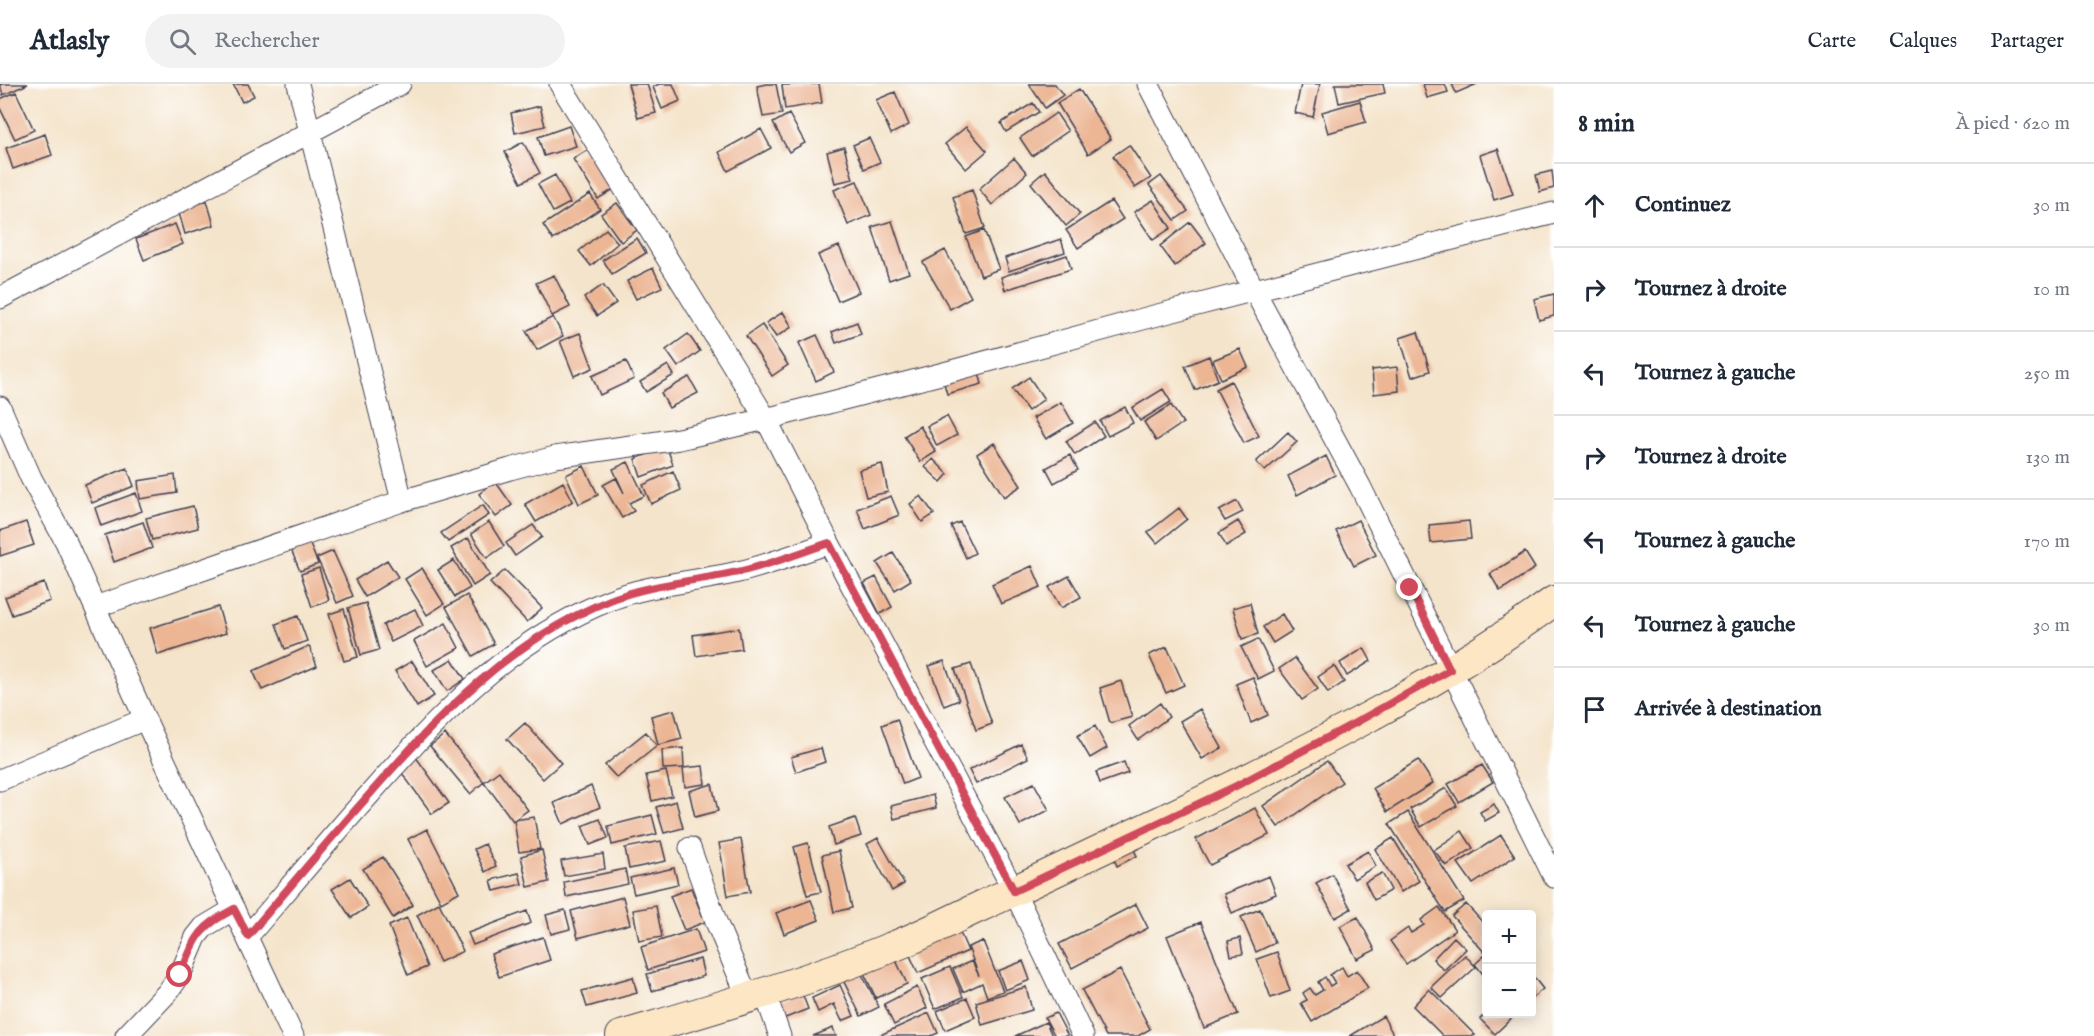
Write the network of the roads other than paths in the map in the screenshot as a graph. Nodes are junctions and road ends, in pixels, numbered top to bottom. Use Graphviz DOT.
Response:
graph roads {
  1 [pos="298,84"];
  2 [pos="400,84"];
  3 [pos="560,84"];
  4 [pos="1148,84"];
  5 [pos="311,132"];
  6 [pos="1554,213"];
  7 [pos="1254,291"];
  8 [pos="0,298"];
  9 [pos="0,407"];
  10 [pos="766,419"];
  11 [pos="402,501"];
  12 [pos="829,543"];
  13 [pos="1554,601"];
  14 [pos="95,607"];
  15 [pos="1450,670"];
  16 [pos="146,719"];
  17 [pos="0,780"];
  18 [pos="690,848"];
  19 [pos="1554,877"];
  20 [pos="1014,891"];
  21 [pos="234,909"];
  22 [pos="248,936"];
  23 [pos="756,996"];
  24 [pos="126,1036"];
  25 [pos="293,1036"];
  26 [pos="621,1036"];
  27 [pos="780,1036"];
  28 [pos="1083,1036"];
  1 -- 5 [label="street"];
  2 -- 5 [label="street"];
  3 -- 10 [label="street"];
  4 -- 7 [label="street"];
  5 -- 8 [label="street"];
  5 -- 11 [label="street"];
  6 -- 7 [label="street"];
  7 -- 10 [label="street"];
  7 -- 15 [label="street"];
  9 -- 14 [label="street"];
  10 -- 11 [label="street"];
  10 -- 12 [label="street"];
  11 -- 14 [label="street"];
  12 -- 20 [label="street"];
  12 -- 22 [label="street"];
  13 -- 15 [label="street"];
  14 -- 16 [label="street"];
  15 -- 19 [label="street"];
  15 -- 20 [label="street"];
  16 -- 17 [label="street"];
  16 -- 21 [label="street"];
  18 -- 23 [label="street"];
  20 -- 23 [label="street"];
  20 -- 28 [label="street"];
  21 -- 22 [label="street"];
  21 -- 24 [label="street"];
  22 -- 25 [label="street"];
  23 -- 26 [label="street"];
  23 -- 27 [label="street"];
}
